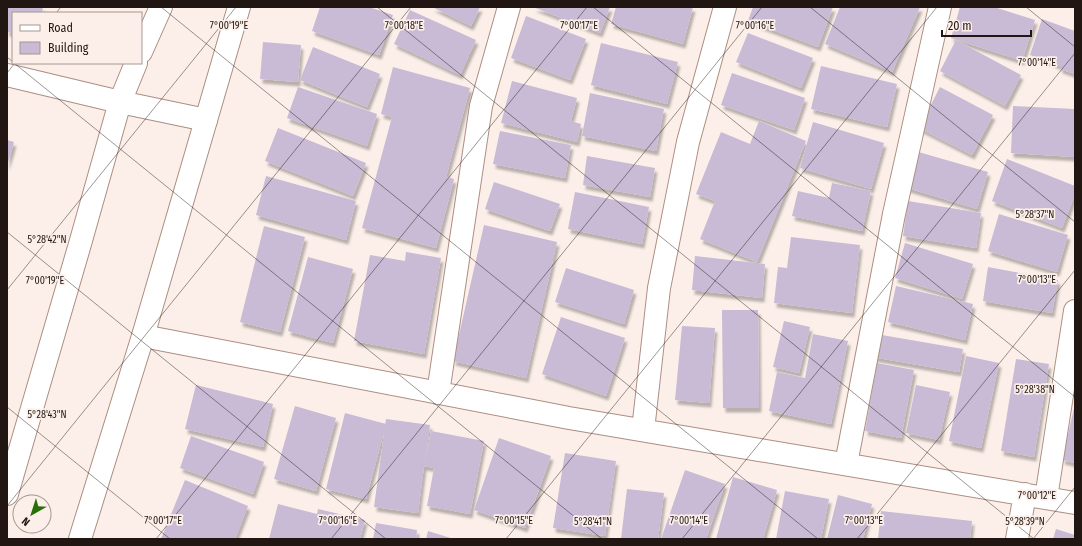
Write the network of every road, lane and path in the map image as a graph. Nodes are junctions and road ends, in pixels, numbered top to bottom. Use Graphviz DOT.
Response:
graph roads {
  1 [pos="160,7"];
  2 [pos="239,7"];
  3 [pos="509,7"];
  4 [pos="725,7"];
  5 [pos="940,7"];
  6 [pos="142,50"];
  7 [pos="136,64"];
  8 [pos="7,75"];
  9 [pos="120,102"];
  10 [pos="206,120"];
  11 [pos="1075,311"];
  12 [pos="143,336"];
  13 [pos="438,393"];
  14 [pos="643,430"];
  15 [pos="846,464"];
  16 [pos="7,494"];
  17 [pos="1036,496"];
  18 [pos="1075,503"];
  19 [pos="80,539"];
  20 [pos="1017,539"];
  1 -- 6 [label="street"];
  2 -- 10 [label="street"];
  3 -- 13 [label="street"];
  4 -- 14 [label="street"];
  5 -- 15 [label="street"];
  7 -- 9 [label="street"];
  8 -- 9 [label="street"];
  9 -- 10 [label="street"];
  9 -- 16 [label="street"];
  10 -- 12 [label="street"];
  11 -- 17 [label="street"];
  12 -- 13 [label="street"];
  12 -- 19 [label="street"];
  13 -- 14 [label="street"];
  14 -- 15 [label="street"];
  15 -- 17 [label="street"];
  17 -- 18 [label="street"];
  17 -- 20 [label="street"];
}
